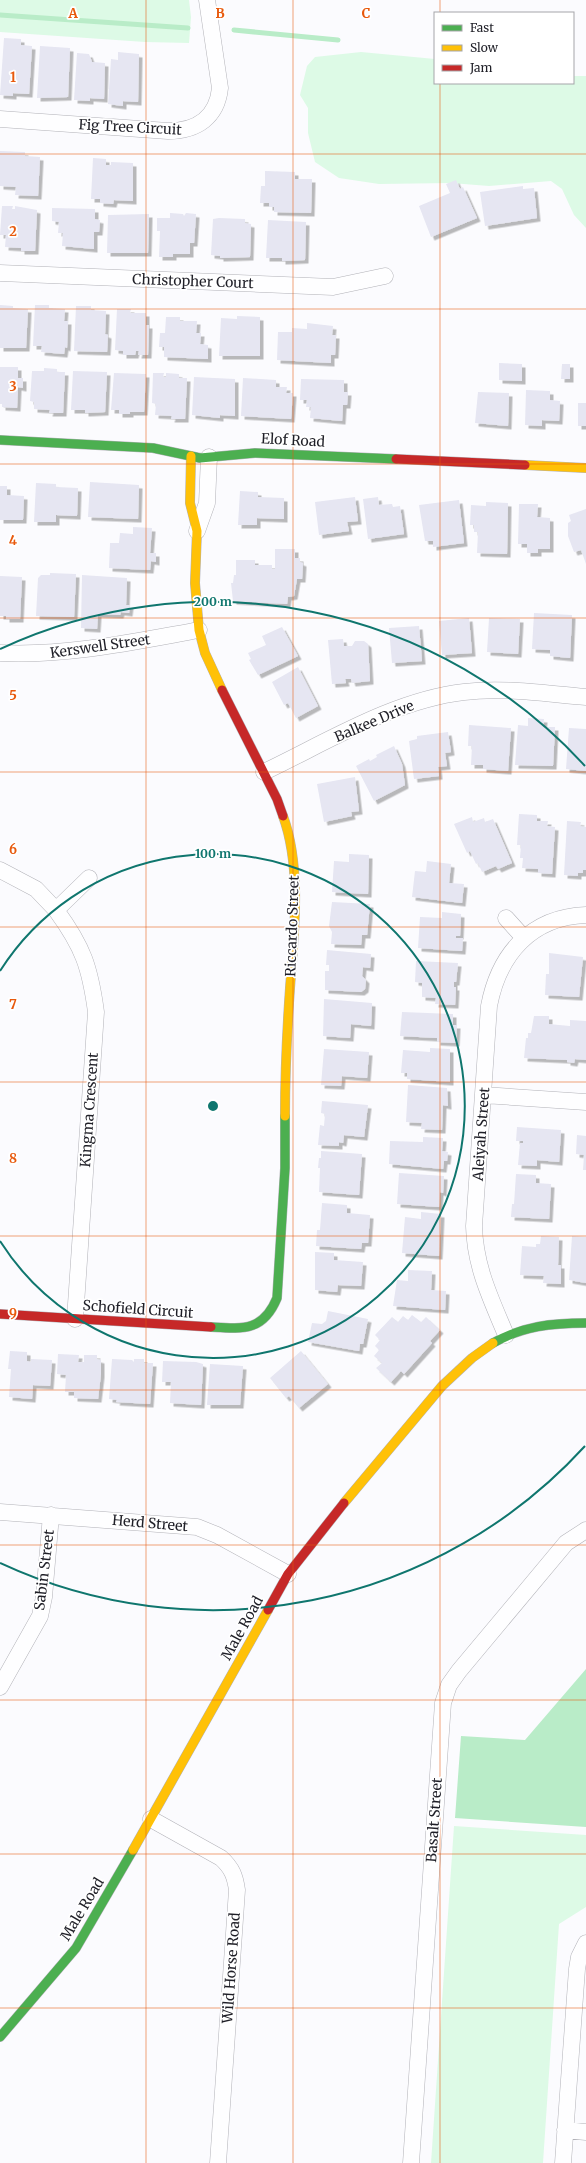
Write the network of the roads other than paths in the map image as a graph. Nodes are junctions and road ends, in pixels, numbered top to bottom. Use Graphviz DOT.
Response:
graph roads {
  1 [pos="207,0"];
  2 [pos="0,119"];
  3 [pos="0,273"];
  4 [pos="385,276"];
  5 [pos="0,440"];
  6 [pos="191,456"];
  7 [pos="209,457"];
  8 [pos="586,468"];
  9 [pos="197,531"];
  10 [pos="199,630"];
  11 [pos="0,653"];
  12 [pos="586,697"];
  13 [pos="264,772"];
  14 [pos="0,870"];
  15 [pos="89,878"];
  16 [pos="56,910"];
  17 [pos="586,915"];
  18 [pos="506,918"];
  19 [pos="524,938"];
  20 [pos="483,1095"];
  21 [pos="586,1102"];
  22 [pos="0,1314"];
  23 [pos="269,1314"];
  24 [pos="74,1319"];
  25 [pos="586,1323"];
  26 [pos="506,1335"];
  27 [pos="0,1512"];
  28 [pos="51,1515"];
  29 [pos="586,1530"];
  30 [pos="288,1574"];
  31 [pos="0,1687"];
  32 [pos="151,1820"];
  33 [pos="586,1944"];
  34 [pos="0,2037"];
  35 [pos="565,2130"];
  36 [pos="586,2132"];
  37 [pos="218,2163"];
  38 [pos="411,2163"];
  39 [pos="563,2163"];
  1 -- 2 [label="street, Fig Tree Circuit"];
  3 -- 4 [label="street, Christopher Court"];
  5 -- 6 [label="street, Elof Road"];
  6 -- 7 [label="street, Elof Road"];
  6 -- 9 [label="street, Riccardo Street"];
  7 -- 8 [label="street, Elof Road"];
  7 -- 9 [label="street, Riccardo Street"];
  9 -- 10 [label="street, Riccardo Street"];
  10 -- 11 [label="street, Kerswell Street"];
  10 -- 13 [label="street, Riccardo Street"];
  12 -- 13 [label="street, Balkee Drive"];
  13 -- 23 [label="street, Riccardo Street"];
  14 -- 16 [label="street, Kingma Crescent"];
  15 -- 16 [label="street"];
  16 -- 24 [label="street, Kingma Crescent"];
  17 -- 19 [label="street, Aleiyah Street"];
  18 -- 19 [label="street"];
  19 -- 20 [label="street, Aleiyah Street"];
  20 -- 21 [label="street"];
  20 -- 26 [label="street, Aleiyah Street"];
  22 -- 24 [label="street, Schofield Circuit"];
  23 -- 24 [label="street, Schofield Circuit"];
  25 -- 26 [label="street, Male Road"];
  26 -- 30 [label="street, Male Road"];
  27 -- 28 [label="street, Herd Street"];
  28 -- 30 [label="street, Herd Street"];
  28 -- 31 [label="street, Sabin Street"];
  29 -- 38 [label="street, Basalt Street"];
  30 -- 32 [label="street, Male Road"];
  32 -- 34 [label="street, Male Road"];
  32 -- 37 [label="street, Wild Horse Road"];
  33 -- 35 [label="street"];
  35 -- 36 [label="street"];
  35 -- 39 [label="street"];
}
